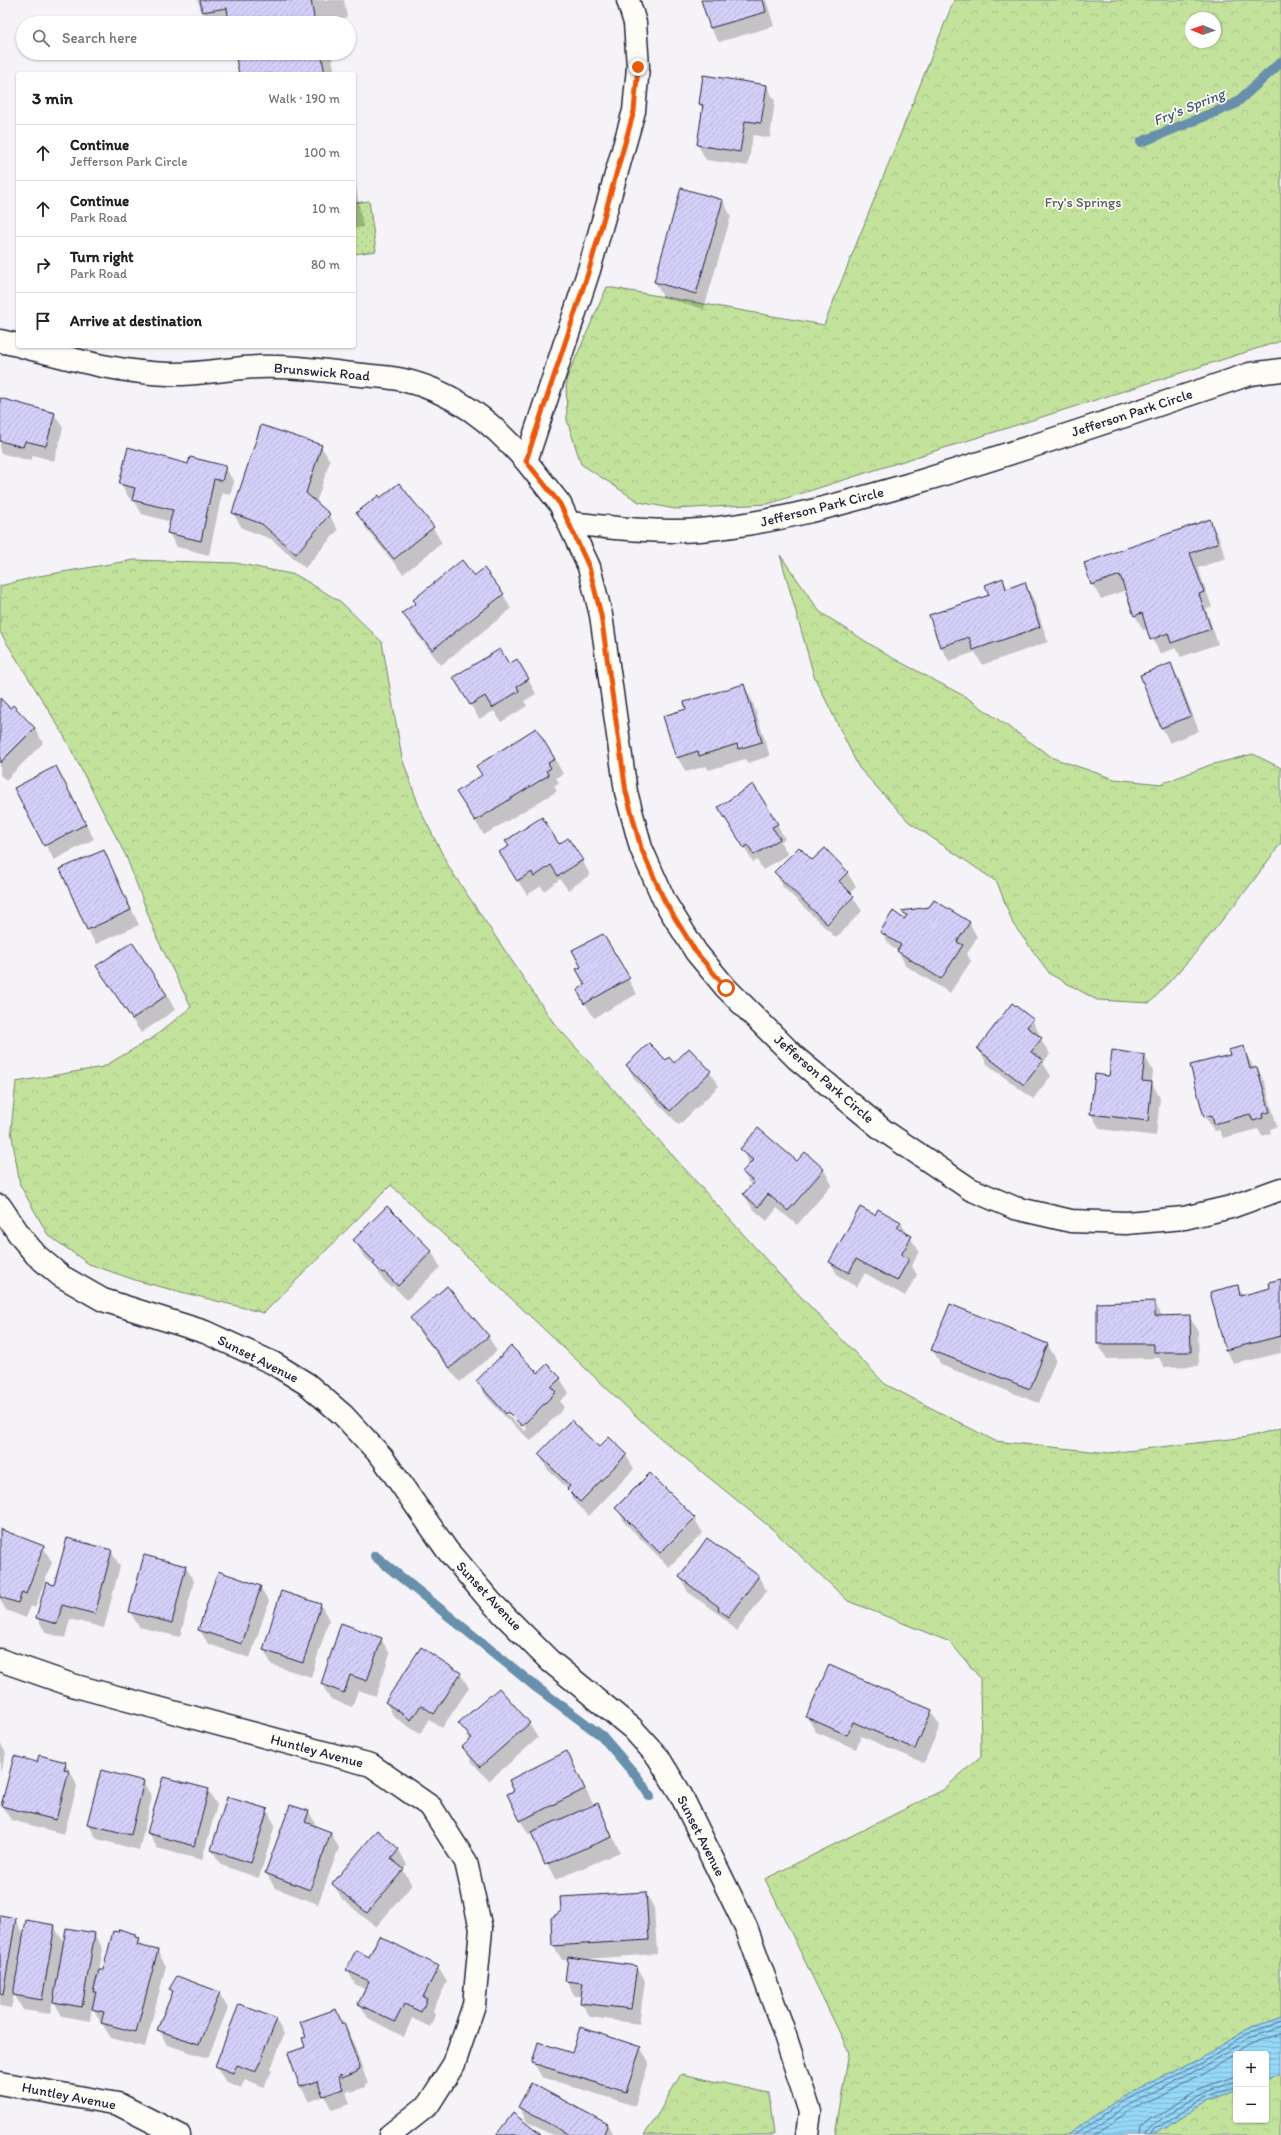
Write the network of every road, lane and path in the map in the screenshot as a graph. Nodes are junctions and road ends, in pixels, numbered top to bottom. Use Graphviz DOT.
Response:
graph roads {
  1 [pos="628,0"];
  2 [pos="0,341"];
  3 [pos="16,345"];
  4 [pos="27,348"];
  5 [pos="1281,370"];
  6 [pos="526,461"];
  7 [pos="570,523"];
  8 [pos="1281,1190"];
  9 [pos="0,1206"];
  10 [pos="0,1660"];
  11 [pos="0,2083"];
  12 [pos="179,2135"];
  13 [pos="390,2135"];
  14 [pos="807,2135"];
  1 -- 6 [label="street"];
  2 -- 3 [label="street, Brunswick Road"];
  4 -- 6 [label="street, Brunswick Road"];
  5 -- 7 [label="street, Jefferson Park Circle"];
  6 -- 7 [label="street, Brunswick Road"];
  7 -- 8 [label="street, Jefferson Park Circle"];
  9 -- 14 [label="street, Sunset Avenue"];
  10 -- 13 [label="street, Huntley Avenue"];
  11 -- 12 [label="street, Huntley Avenue"];
}
